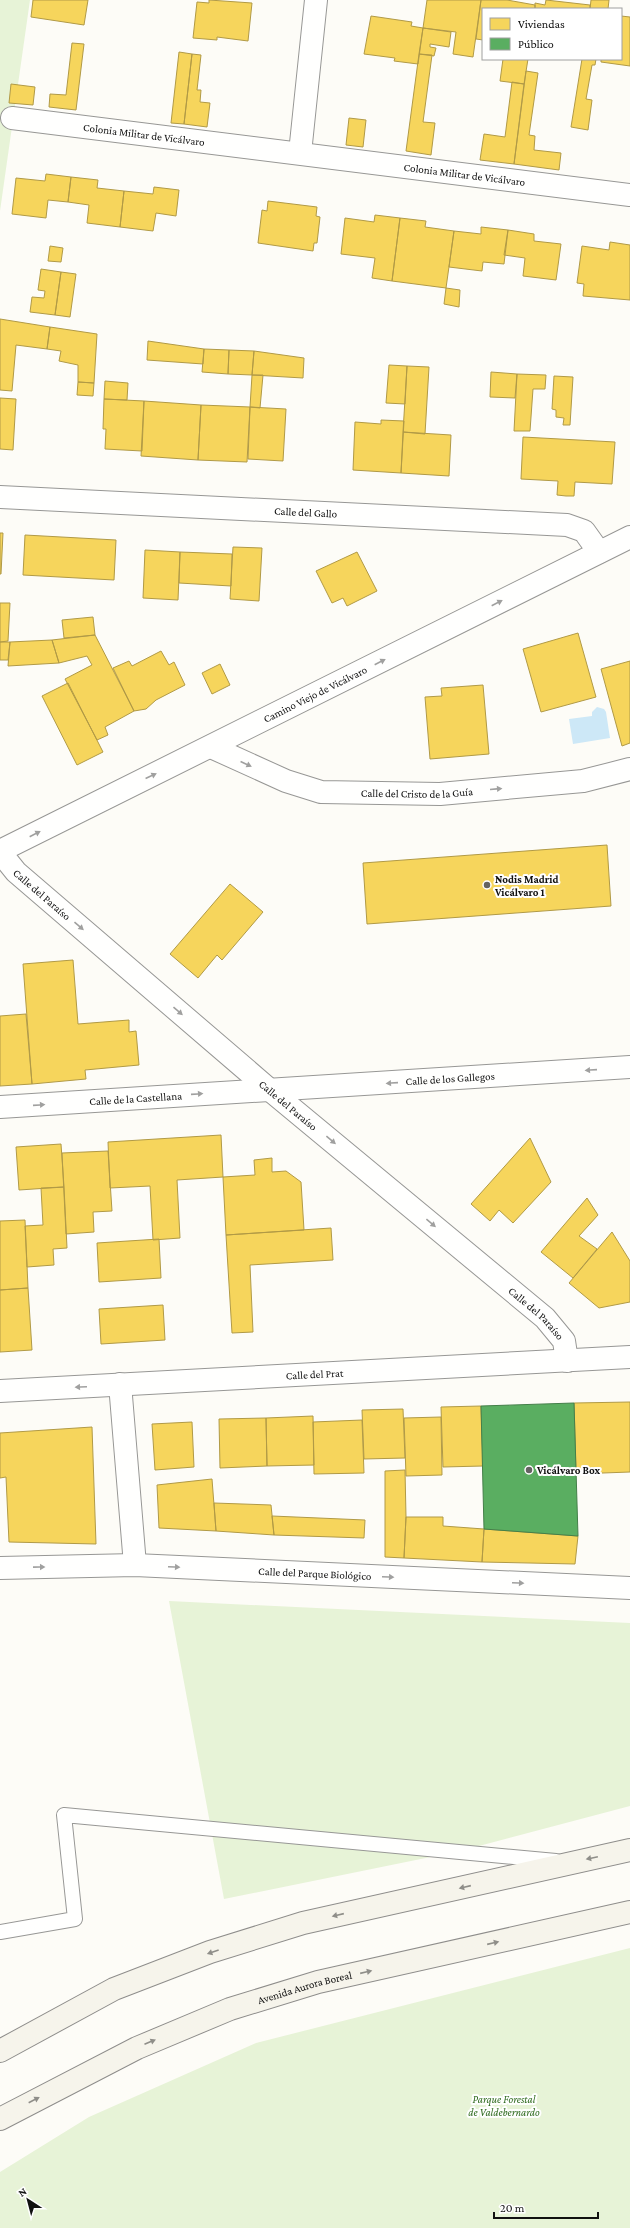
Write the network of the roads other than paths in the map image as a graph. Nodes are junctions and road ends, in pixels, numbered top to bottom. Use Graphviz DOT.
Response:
graph roads {
  1 [pos="316,0"];
  2 [pos="12,118"];
  3 [pos="300,153"];
  4 [pos="630,195"];
  5 [pos="0,497"];
  6 [pos="630,537"];
  7 [pos="599,552"];
  8 [pos="211,747"];
  9 [pos="630,769"];
  10 [pos="0,852"];
  11 [pos="630,1067"];
  12 [pos="271,1091"];
  13 [pos="0,1107"];
  14 [pos="630,1357"];
  15 [pos="567,1361"];
  16 [pos="120,1384"];
  17 [pos="0,1391"];
  18 [pos="135,1565"];
  19 [pos="0,1568"];
  20 [pos="630,1588"];
  21 [pos="630,1850"];
  22 [pos="570,1863"];
  23 [pos="630,1912"];
  24 [pos="0,1932"];
  25 [pos="0,2051"];
  26 [pos="0,2119"];
  1 -- 3 [label="street"];
  2 -- 3 [label="street, Colonia Militar de Vicálvaro"];
  3 -- 4 [label="street, Colonia Militar de Vicálvaro"];
  5 -- 7 [label="street, Calle del Gallo"];
  6 -- 7 [label="street, Camino Viejo de Vicálvaro"];
  8 -- 7 [label="street, Camino Viejo de Vicálvaro, one-way"];
  8 -- 9 [label="street, Calle del Cristo de la Guía, one-way"];
  10 -- 8 [label="street, Camino Viejo de Vicálvaro, one-way"];
  10 -- 12 [label="street, Calle del Paraíso, one-way"];
  11 -- 12 [label="street, Calle de los Gallegos, one-way"];
  13 -- 12 [label="street, Calle de la Castellana, one-way"];
  12 -- 15 [label="street, Calle del Paraíso, one-way"];
  14 -- 15 [label="street, Calle del Prat"];
  15 -- 16 [label="street, Calle del Prat"];
  16 -- 17 [label="street, Calle del Prat, one-way"];
  16 -- 18 [label="street"];
  19 -- 18 [label="street, Calle del Parque Biológico, one-way"];
  18 -- 20 [label="street, Calle del Parque Biológico, one-way"];
  21 -- 22 [label="main road, one-way"];
  22 -- 24 [label="lane"];
  22 -- 25 [label="main road, one-way"];
  26 -- 23 [label="main road, Avenida Aurora Boreal, one-way"];
}
